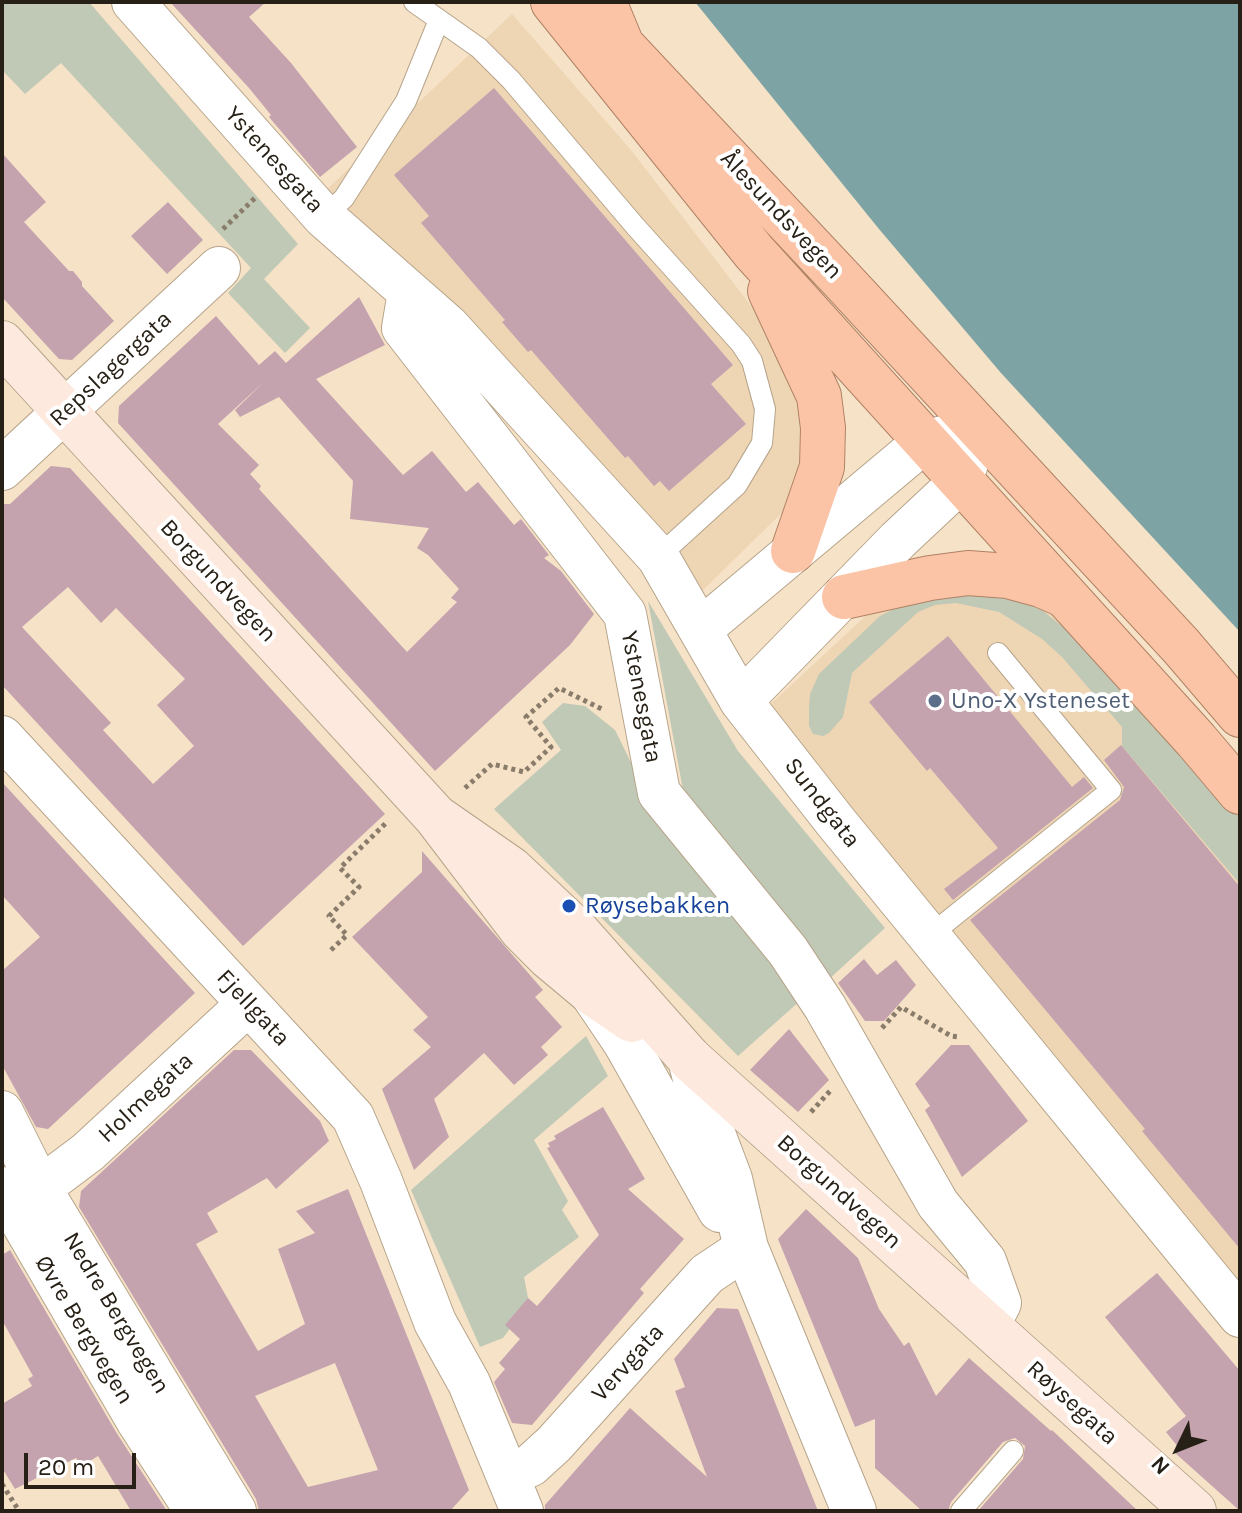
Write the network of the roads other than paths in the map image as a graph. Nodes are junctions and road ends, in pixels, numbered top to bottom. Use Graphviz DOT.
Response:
graph roads {
  1 [pos="133,2"];
  2 [pos="414,2"];
  3 [pos="553,2"];
  4 [pos="583,2"];
  5 [pos="604,2"];
  6 [pos="439,20"];
  7 [pos="623,48"];
  8 [pos="324,217"];
  9 [pos="218,252"];
  10 [pos="754,252"];
  11 [pos="409,292"];
  12 [pos="2,343"];
  13 [pos="64,413"];
  14 [pos="979,428"];
  15 [pos="924,442"];
  16 [pos="2,469"];
  17 [pos="961,481"];
  18 [pos="793,551"];
  19 [pos="658,557"];
  20 [pos="1066,596"];
  21 [pos="844,597"];
  22 [pos="700,630"];
  23 [pos="998,653"];
  24 [pos="741,701"];
  25 [pos="1240,715"];
  26 [pos="2,737"];
  27 [pos="1240,792"];
  28 [pos="435,816"];
  29 [pos="929,936"];
  30 [pos="592,993"];
  31 [pos="248,1004"];
  32 [pos="690,1059"];
  33 [pos="2,1112"];
  34 [pos="21,1188"];
  35 [pos="746,1248"];
  36 [pos="1240,1316"];
  37 [pos="988,1326"];
  38 [pos="1013,1451"];
  39 [pos="509,1499"];
  40 [pos="856,1508"];
  41 [pos="196,1511"];
  42 [pos="235,1511"];
  43 [pos="961,1511"];
  44 [pos="1194,1511"];
  1 -- 8 [label="street, Ystenesgata"];
  2 -- 6 [label="lane"];
  3 -- 10 [label="highway, Ålesundsvegen"];
  4 -- 7 [label="highway, Ålesundsvegen"];
  5 -- 7 [label="highway"];
  6 -- 8 [label="lane"];
  6 -- 19 [label="lane"];
  7 -- 14 [label="highway, Ålesundsvegen"];
  8 -- 11 [label="street, Ystenesgata"];
  9 -- 13 [label="street, Repslagergata"];
  10 -- 15 [label="highway, Ålesundsvegen"];
  10 -- 18 [label="highway"];
  11 -- 19 [label="street, Sundgata"];
  11 -- 37 [label="street, Ystenesgata"];
  12 -- 13 [label="main road, Borgundvegen"];
  13 -- 16 [label="street, Repslagergata"];
  13 -- 28 [label="main road, Borgundvegen"];
  14 -- 15 [label="street"];
  14 -- 17 [label="street"];
  14 -- 25 [label="highway, Ålesundsvegen"];
  15 -- 17 [label="highway, Ålesundsvegen"];
  15 -- 18 [label="street"];
  17 -- 20 [label="highway, Ålesundsvegen"];
  17 -- 21 [label="street"];
  18 -- 22 [label="street"];
  19 -- 22 [label="street, Sundgata"];
  20 -- 21 [label="highway"];
  20 -- 27 [label="highway, Ålesundsvegen"];
  21 -- 24 [label="street"];
  22 -- 24 [label="street, Sundgata"];
  23 -- 29 [label="lane"];
  24 -- 29 [label="street, Sundgata"];
  26 -- 31 [label="street, Fjellgata"];
  28 -- 30 [label="main road, Borgundvegen"];
  28 -- 32 [label="main road, Borgundvegen"];
  29 -- 36 [label="street, Sundgata"];
  30 -- 32 [label="main road, Borgundvegen"];
  30 -- 35 [label="street, Borgundvegen"];
  31 -- 34 [label="street, Holmegata"];
  31 -- 39 [label="street, Fjellgata"];
  32 -- 35 [label="street, Borgundvegen"];
  32 -- 37 [label="main road, Borgundvegen"];
  33 -- 34 [label="street, Nedre Bergvegen"];
  34 -- 41 [label="street, Øvre Bergvegen"];
  34 -- 42 [label="street, Nedre Bergvegen"];
  35 -- 39 [label="street, Vervgata"];
  35 -- 40 [label="street, Borgundvegen"];
  37 -- 44 [label="main road, Røysegata"];
  38 -- 43 [label="lane"];
}
